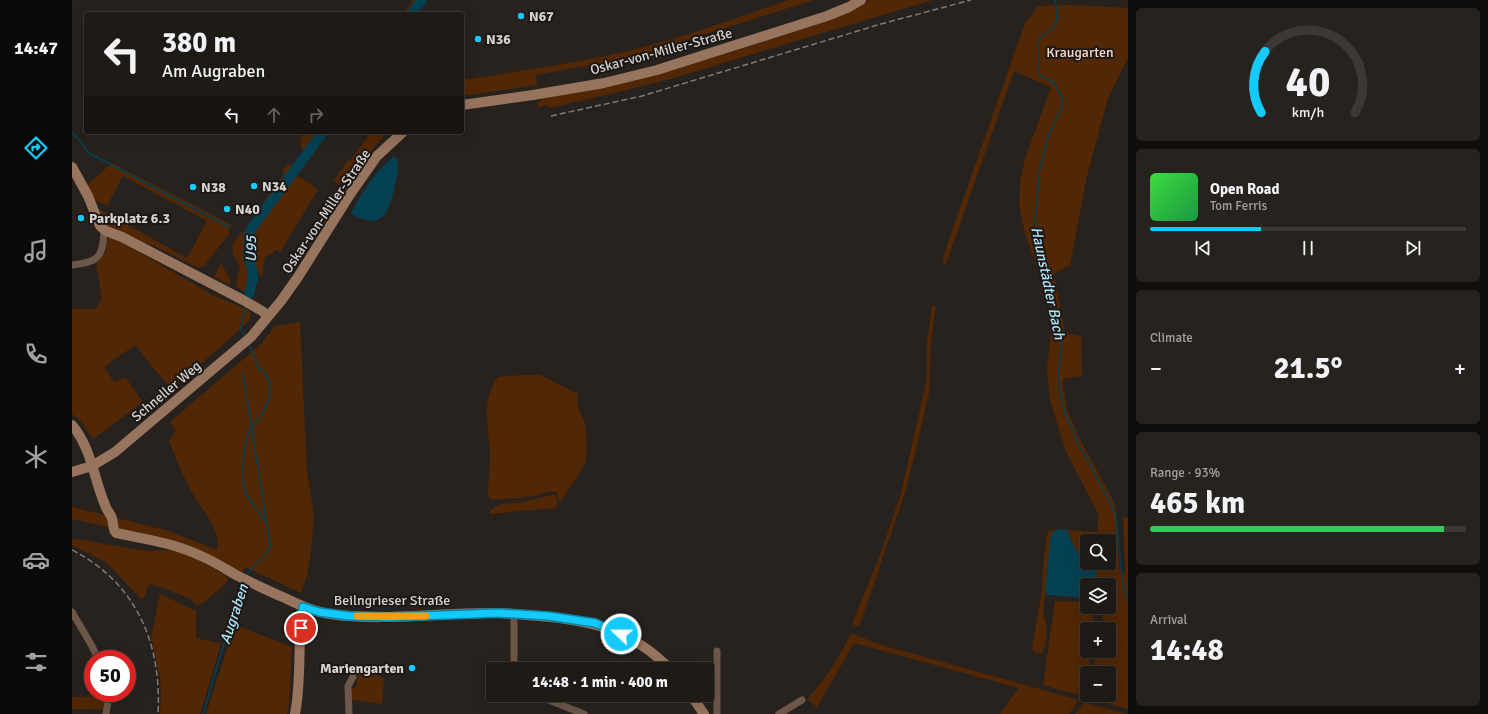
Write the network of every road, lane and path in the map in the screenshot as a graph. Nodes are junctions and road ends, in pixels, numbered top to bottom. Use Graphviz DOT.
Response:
graph roads {
  1 [pos="860,0"];
  2 [pos="464,105"];
  3 [pos="401,134"];
  4 [pos="72,167"];
  5 [pos="104,230"];
  6 [pos="72,265"];
  7 [pos="268,316"];
  8 [pos="72,426"];
  9 [pos="92,466"];
  10 [pos="72,472"];
  11 [pos="303,607"];
  12 [pos="72,612"];
  13 [pos="514,614"];
  14 [pos="94,650"];
  15 [pos="717,651"];
  16 [pos="514,662"];
  17 [pos="662,662"];
  18 [pos="353,677"];
  19 [pos="802,700"];
  20 [pos="108,702"];
  21 [pos="554,702"];
  22 [pos="696,702"];
  23 [pos="106,714"];
  24 [pos="295,714"];
  25 [pos="349,714"];
  26 [pos="584,714"];
  27 [pos="704,714"];
  28 [pos="717,714"];
  29 [pos="779,714"];
  1 -- 2 [label="main road, Oskar-von-Miller-Straße"];
  3 -- 7 [label="main road, Oskar-von-Miller-Straße"];
  4 -- 5 [label="main road"];
  5 -- 6 [label="street"];
  5 -- 7 [label="main road"];
  7 -- 9 [label="main road, Schneller Weg"];
  8 -- 9 [label="main road"];
  9 -- 10 [label="main road, Schneller Weg"];
  9 -- 11 [label="main road, Beilngrieser Straße"];
  11 -- 13 [label="main road, Beilngrieser Straße"];
  11 -- 24 [label="main road"];
  12 -- 14 [label="street"];
  13 -- 16 [label="street"];
  13 -- 17 [label="main road, Beilngrieser Straße"];
  15 -- 28 [label="street"];
  18 -- 25 [label="street"];
  19 -- 29 [label="street"];
  20 -- 23 [label="street"];
  21 -- 26 [label="street"];
  22 -- 27 [label="main road"];
}
